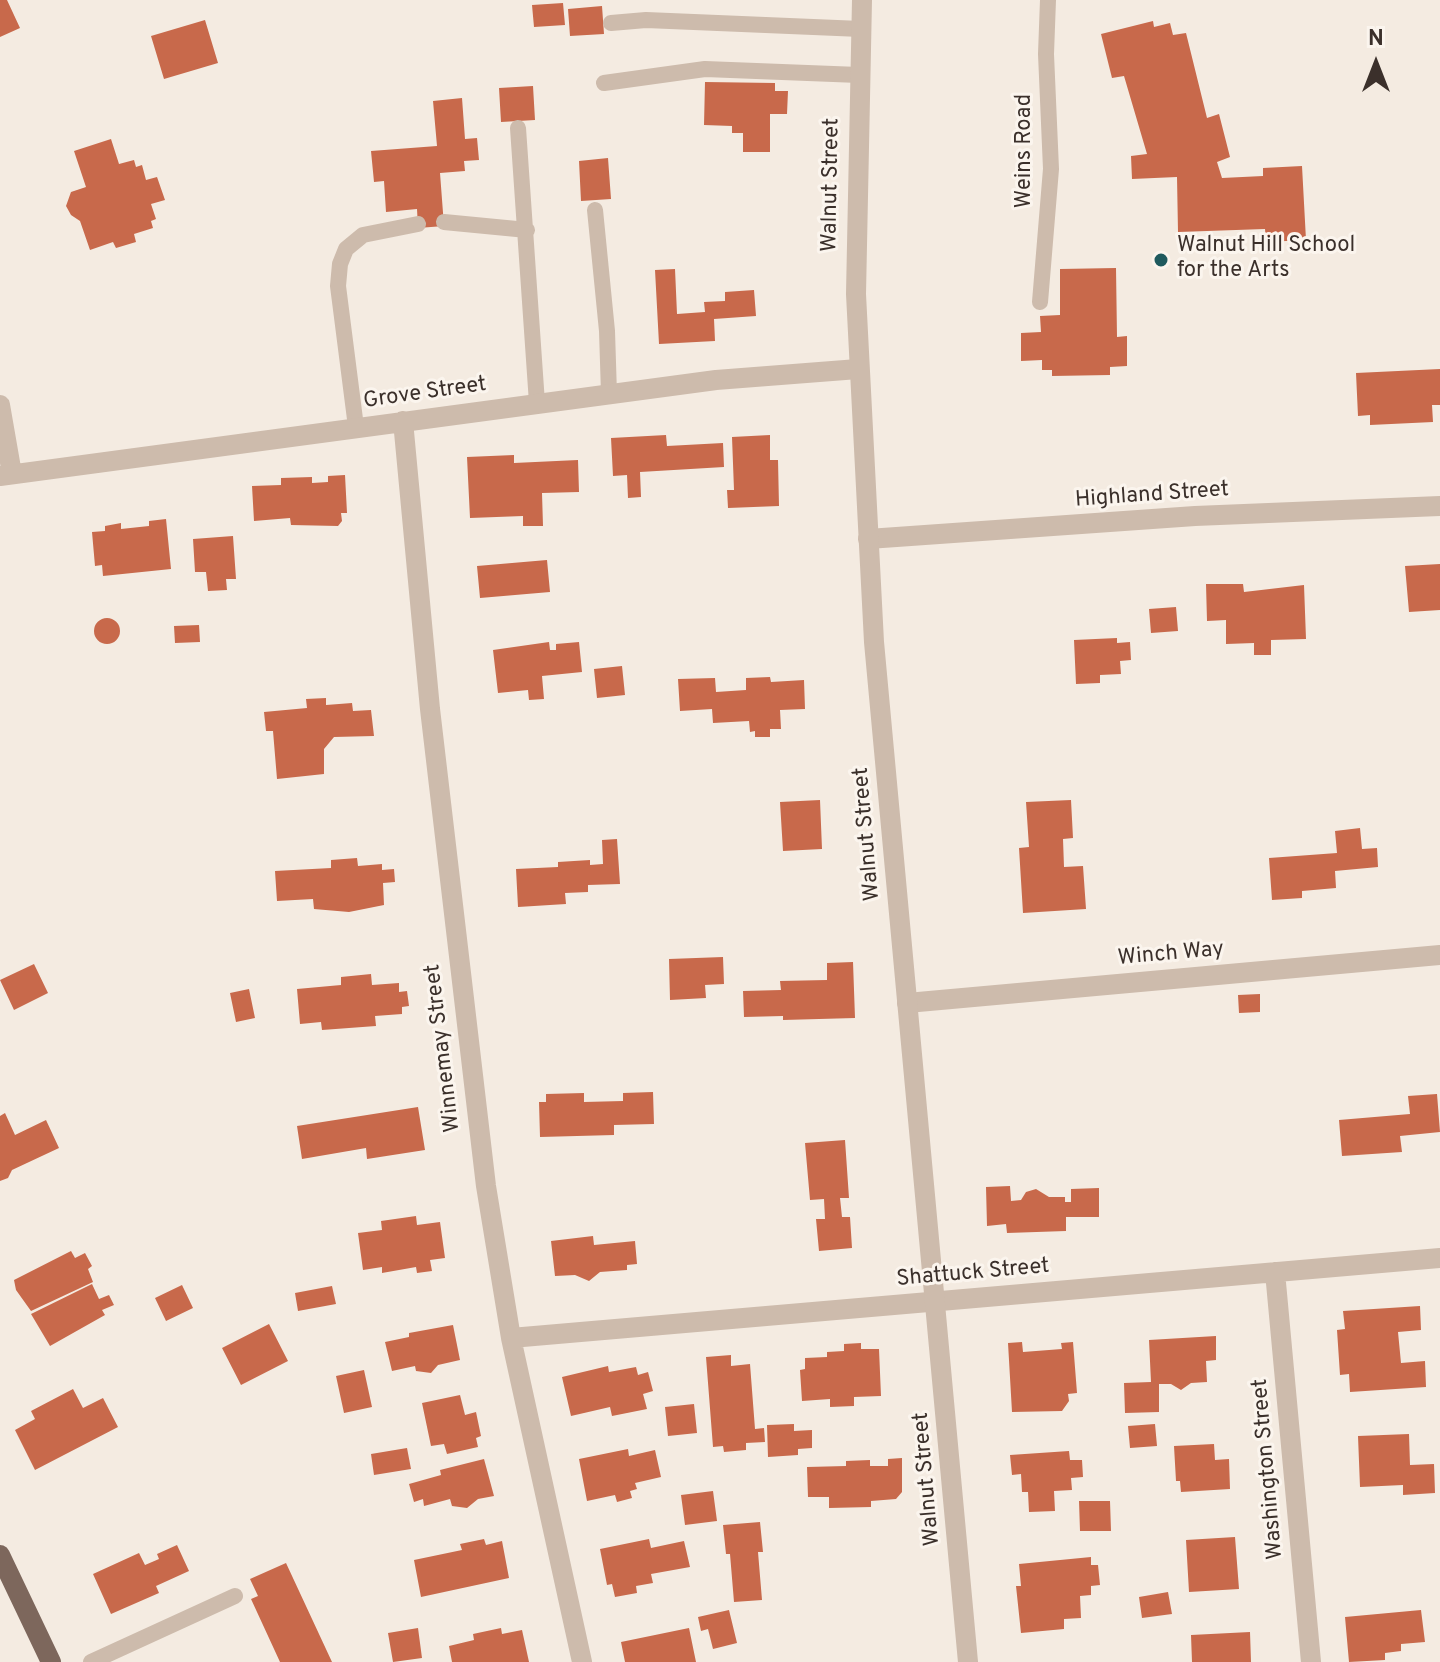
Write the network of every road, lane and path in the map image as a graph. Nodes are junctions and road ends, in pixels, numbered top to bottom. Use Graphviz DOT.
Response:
graph roads {
  1 [pos="862,0"];
  2 [pos="1048,0"];
  3 [pos="611,23"];
  4 [pos="861,29"];
  5 [pos="859,75"];
  6 [pos="604,83"];
  7 [pos="518,128"];
  8 [pos="595,210"];
  9 [pos="444,222"];
  10 [pos="418,224"];
  11 [pos="527,230"];
  12 [pos="1040,302"];
  13 [pos="858,369"];
  14 [pos="609,394"];
  15 [pos="537,403"];
  16 [pos="0,405"];
  17 [pos="403,421"];
  18 [pos="356,427"];
  19 [pos="6,475"];
  20 [pos="1440,506"];
  21 [pos="868,539"];
  22 [pos="1440,955"];
  23 [pos="907,1003"];
  24 [pos="1440,1258"];
  25 [pos="1275,1272"];
  26 [pos="937,1301"];
  27 [pos="511,1338"];
  28 [pos="0,1555"];
  29 [pos="235,1596"];
  30 [pos="51,1662"];
  31 [pos="91,1662"];
  32 [pos="582,1662"];
  33 [pos="968,1662"];
  34 [pos="1311,1662"];
  1 -- 4 [label="street, Walnut Street"];
  2 -- 12 [label="lane, Weins Road"];
  3 -- 4 [label="lane"];
  4 -- 5 [label="street, Walnut Street"];
  5 -- 6 [label="lane"];
  5 -- 13 [label="street, Walnut Street"];
  7 -- 11 [label="lane"];
  8 -- 14 [label="lane"];
  9 -- 11 [label="lane"];
  10 -- 18 [label="lane"];
  11 -- 15 [label="lane"];
  13 -- 14 [label="street, Grove Street"];
  13 -- 21 [label="street, Walnut Street"];
  14 -- 15 [label="street, Grove Street"];
  15 -- 17 [label="street, Grove Street"];
  16 -- 19 [label="street"];
  17 -- 18 [label="street, Grove Street"];
  17 -- 27 [label="street, Winnemay Street"];
  18 -- 19 [label="street, Grove Street"];
  20 -- 21 [label="street, Highland Street"];
  21 -- 23 [label="street, Walnut Street"];
  22 -- 23 [label="street, Winch Way"];
  23 -- 26 [label="street, Walnut Street"];
  24 -- 25 [label="street, Shattuck Street"];
  25 -- 26 [label="street, Shattuck Street"];
  25 -- 34 [label="street, Washington Street"];
  26 -- 27 [label="street, Shattuck Street"];
  26 -- 33 [label="street, Walnut Street"];
  27 -- 32 [label="street, Winnemay Street"];
  28 -- 30 [label="main road"];
  29 -- 31 [label="lane"];
}
